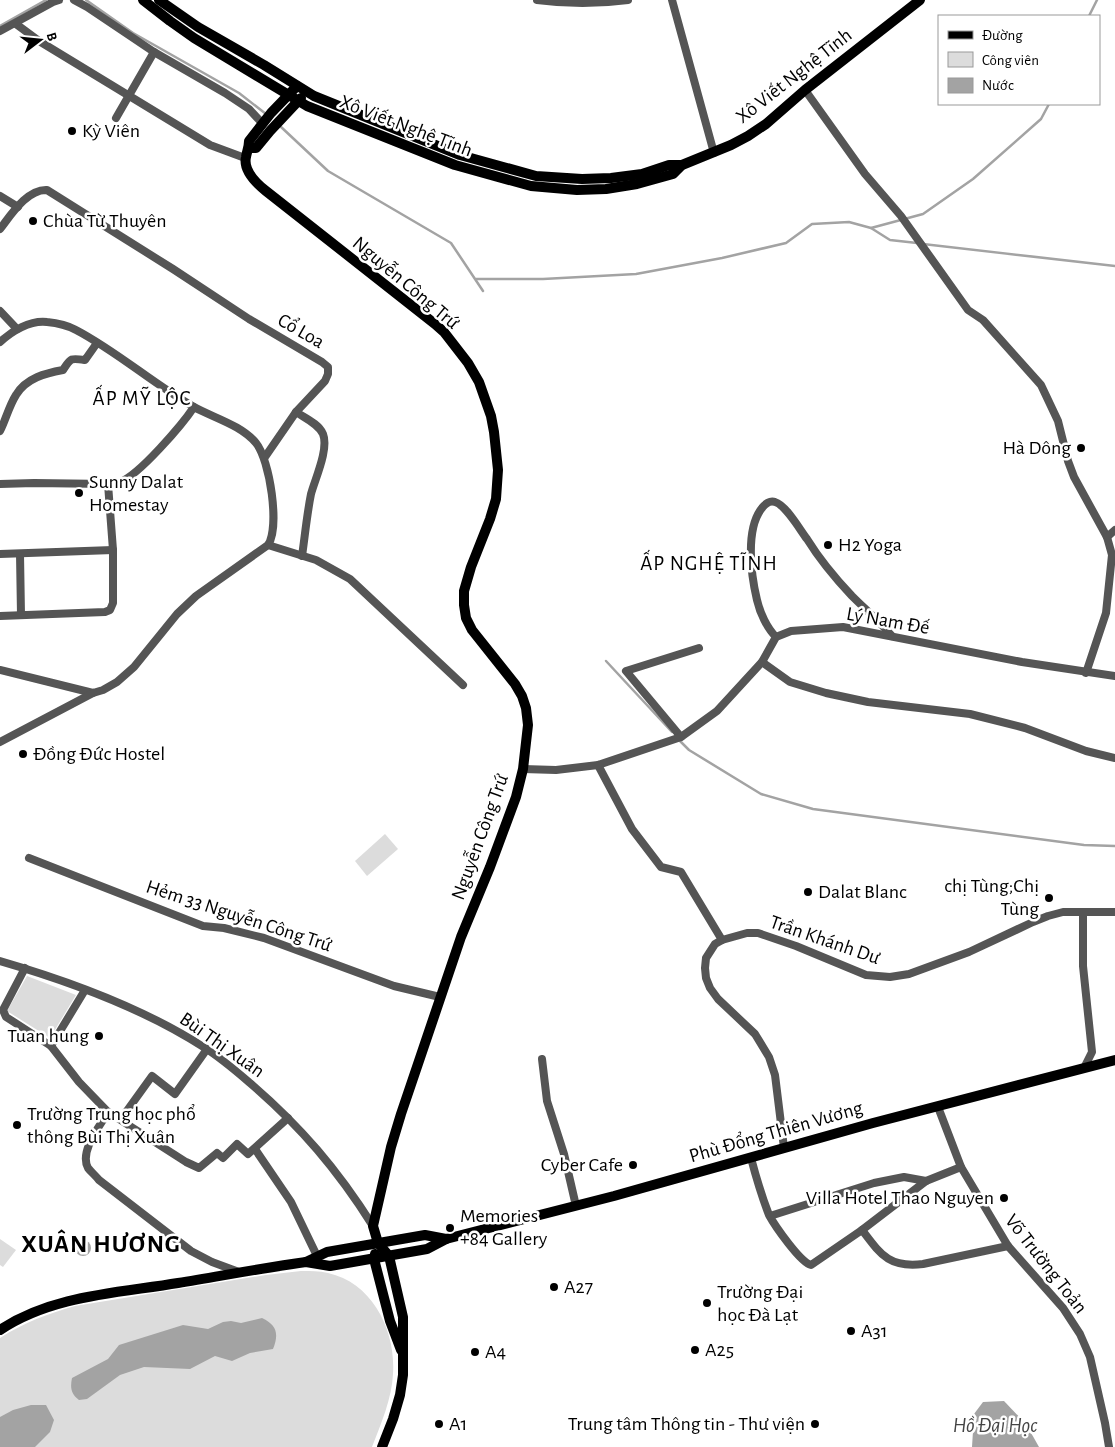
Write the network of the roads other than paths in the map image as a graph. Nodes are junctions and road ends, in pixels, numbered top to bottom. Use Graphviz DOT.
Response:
graph roads {
  1 [pos="59,0"];
  2 [pos="74,0"];
  3 [pos="143,0"];
  4 [pos="160,0"];
  5 [pos="537,0"];
  6 [pos="628,0"];
  7 [pos="672,0"];
  8 [pos="920,0"];
  9 [pos="16,24"];
  10 [pos="0,31"];
  11 [pos="154,52"];
  12 [pos="297,86"];
  13 [pos="805,90"];
  14 [pos="307,92"];
  15 [pos="130,95"];
  16 [pos="288,95"];
  17 [pos="298,102"];
  18 [pos="116,118"];
  19 [pos="262,123"];
  20 [pos="247,153"];
  21 [pos="714,153"];
  22 [pos="682,165"];
  23 [pos="0,196"];
  24 [pos="18,208"];
  25 [pos="0,229"];
  26 [pos="0,311"];
  27 [pos="17,329"];
  28 [pos="0,342"];
  29 [pos="97,343"];
  30 [pos="194,407"];
  31 [pos="296,412"];
  32 [pos="0,431"];
  33 [pos="265,458"];
  34 [pos="0,484"];
  35 [pos="108,484"];
  36 [pos="1115,530"];
  37 [pos="1107,538"];
  38 [pos="268,545"];
  39 [pos="113,550"];
  40 [pos="0,554"];
  41 [pos="20,554"];
  42 [pos="302,556"];
  43 [pos="1115,611"];
  44 [pos="1106,613"];
  45 [pos="21,615"];
  46 [pos="0,616"];
  47 [pos="892,636"];
  48 [pos="776,637"];
  49 [pos="699,648"];
  50 [pos="762,662"];
  51 [pos="0,670"];
  52 [pos="1086,673"];
  53 [pos="1115,676"];
  54 [pos="463,685"];
  55 [pos="93,693"];
  56 [pos="682,737"];
  57 [pos="0,742"];
  58 [pos="1115,758"];
  59 [pos="598,765"];
  60 [pos="523,769"];
  61 [pos="29,858"];
  62 [pos="1115,912"];
  63 [pos="1083,913"];
  64 [pos="722,940"];
  65 [pos="0,961"];
  66 [pos="25,968"];
  67 [pos="85,990"];
  68 [pos="440,997"];
  69 [pos="51,1046"];
  70 [pos="207,1049"];
  71 [pos="542,1059"];
  72 [pos="1115,1060"];
  73 [pos="1084,1068"];
  74 [pos="938,1107"];
  75 [pos="108,1112"];
  76 [pos="288,1118"];
  77 [pos="121,1119"];
  78 [pos="784,1148"];
  79 [pos="255,1149"];
  80 [pos="751,1158"];
  81 [pos="961,1167"];
  82 [pos="926,1181"];
  83 [pos="576,1206"];
  84 [pos="770,1216"];
  85 [pos="373,1226"];
  86 [pos="862,1230"];
  87 [pos="446,1239"];
  88 [pos="378,1243"];
  89 [pos="1008,1246"];
  90 [pos="318,1256"];
  91 [pos="389,1256"];
  92 [pos="374,1259"];
  93 [pos="306,1262"];
  94 [pos="239,1272"];
  95 [pos="0,1330"];
  96 [pos="403,1356"];
  97 [pos="1105,1424"];
  98 [pos="1115,1426"];
  99 [pos="382,1447"];
  100 [pos="1109,1447"];
  1 -- 9 [label="street"];
  2 -- 11 [label="street"];
  3 -- 16 [label="main road, Xô Viết Nghệ Tĩnh"];
  4 -- 12 [label="main road, Xô Viết Nghệ Tĩnh"];
  5 -- 6 [label="street"];
  7 -- 21 [label="street"];
  8 -- 13 [label="main road, Xô Viết Nghệ Tĩnh"];
  9 -- 10 [label="street"];
  9 -- 15 [label="street"];
  11 -- 15 [label="street"];
  11 -- 19 [label="street"];
  12 -- 14 [label="main road, Xô Viết Nghệ Tĩnh"];
  12 -- 16 [label="main road"];
  13 -- 21 [label="main road, Xô Viết Nghệ Tĩnh"];
  13 -- 37 [label="street"];
  14 -- 17 [label="main road"];
  14 -- 22 [label="main road, Xô Viết Nghệ Tĩnh"];
  15 -- 18 [label="street"];
  15 -- 20 [label="street"];
  16 -- 17 [label="main road, Xô Viết Nghệ Tĩnh"];
  16 -- 19 [label="main road"];
  17 -- 20 [label="main road"];
  17 -- 22 [label="main road, Xô Viết Nghệ Tĩnh"];
  19 -- 20 [label="main road"];
  20 -- 60 [label="main road, Nguyễn Công Trứ"];
  21 -- 22 [label="main road, Xô Viết Nghệ Tĩnh"];
  23 -- 24 [label="street"];
  24 -- 25 [label="street, Cổ Loa"];
  24 -- 31 [label="street, Cổ Loa"];
  26 -- 27 [label="street"];
  27 -- 28 [label="street"];
  27 -- 29 [label="street"];
  29 -- 30 [label="street"];
  29 -- 32 [label="street"];
  30 -- 33 [label="street"];
  30 -- 35 [label="street"];
  31 -- 33 [label="street, Cổ Loa"];
  31 -- 42 [label="street"];
  33 -- 38 [label="street"];
  34 -- 35 [label="street"];
  35 -- 39 [label="street"];
  36 -- 37 [label="street"];
  37 -- 44 [label="street"];
  38 -- 42 [label="street"];
  38 -- 55 [label="street"];
  39 -- 41 [label="street"];
  39 -- 45 [label="street"];
  40 -- 41 [label="street"];
  41 -- 45 [label="street"];
  42 -- 54 [label="street"];
  43 -- 44 [label="street"];
  44 -- 52 [label="street"];
  45 -- 46 [label="street"];
  47 -- 48 [label="street, Lý Nam Đế"];
  47 -- 48 [label="street"];
  47 -- 52 [label="street, Lý Nam Đế"];
  48 -- 50 [label="street"];
  49 -- 56 [label="street"];
  50 -- 56 [label="street"];
  50 -- 58 [label="street"];
  51 -- 55 [label="street"];
  52 -- 53 [label="street, Lý Nam Đế"];
  55 -- 57 [label="street"];
  56 -- 59 [label="street"];
  59 -- 60 [label="street"];
  59 -- 64 [label="street"];
  60 -- 68 [label="main road, Nguyễn Công Trứ"];
  61 -- 68 [label="street, Hẻm 33 Nguyễn Công Trứ"];
  62 -- 63 [label="street, Trần Khánh Dư"];
  63 -- 64 [label="street, Trần Khánh Dư"];
  63 -- 73 [label="street"];
  64 -- 78 [label="street"];
  65 -- 66 [label="street, Bùi Thị Xuân"];
  66 -- 67 [label="street, Bùi Thị Xuân"];
  66 -- 69 [label="street"];
  67 -- 69 [label="street"];
  67 -- 70 [label="street, Bùi Thị Xuân"];
  68 -- 85 [label="main road, Nguyễn Công Trứ"];
  69 -- 75 [label="street"];
  70 -- 76 [label="street, Bùi Thị Xuân"];
  70 -- 77 [label="street"];
  71 -- 83 [label="street"];
  72 -- 73 [label="main road, Phù Đổng Thiên Vương"];
  73 -- 74 [label="main road, Phù Đổng Thiên Vương"];
  74 -- 78 [label="main road, Phù Đổng Thiên Vương"];
  74 -- 81 [label="street, Võ Trường Toản"];
  75 -- 77 [label="street"];
  75 -- 94 [label="street"];
  76 -- 79 [label="street"];
  76 -- 85 [label="street, Bùi Thị Xuân"];
  77 -- 79 [label="street"];
  78 -- 80 [label="main road, Phù Đổng Thiên Vương"];
  79 -- 90 [label="street"];
  80 -- 83 [label="main road, Phù Đổng Thiên Vương"];
  80 -- 84 [label="street"];
  81 -- 82 [label="street"];
  81 -- 89 [label="street, Võ Trường Toản"];
  82 -- 84 [label="street"];
  82 -- 86 [label="street"];
  83 -- 87 [label="main road, Phù Đổng Thiên Vương"];
  84 -- 86 [label="street"];
  85 -- 88 [label="main road"];
  86 -- 89 [label="street"];
  87 -- 88 [label="main road, Phù Đổng Thiên Vương"];
  87 -- 91 [label="main road, Phù Đổng Thiên Vương"];
  88 -- 90 [label="main road, Phù Đổng Thiên Vương"];
  88 -- 91 [label="main road"];
  88 -- 92 [label="main road"];
  89 -- 97 [label="street, Võ Trường Toản"];
  90 -- 93 [label="main road, Phù Đổng Thiên Vương"];
  91 -- 92 [label="main road, Phù Đổng Thiên Vương"];
  91 -- 96 [label="main road"];
  92 -- 93 [label="main road, Phù Đổng Thiên Vương"];
  92 -- 96 [label="main road"];
  93 -- 94 [label="main road"];
  94 -- 95 [label="main road"];
  96 -- 99 [label="main road"];
  97 -- 98 [label="street"];
  97 -- 100 [label="street, Võ Trường Toản"];
}
